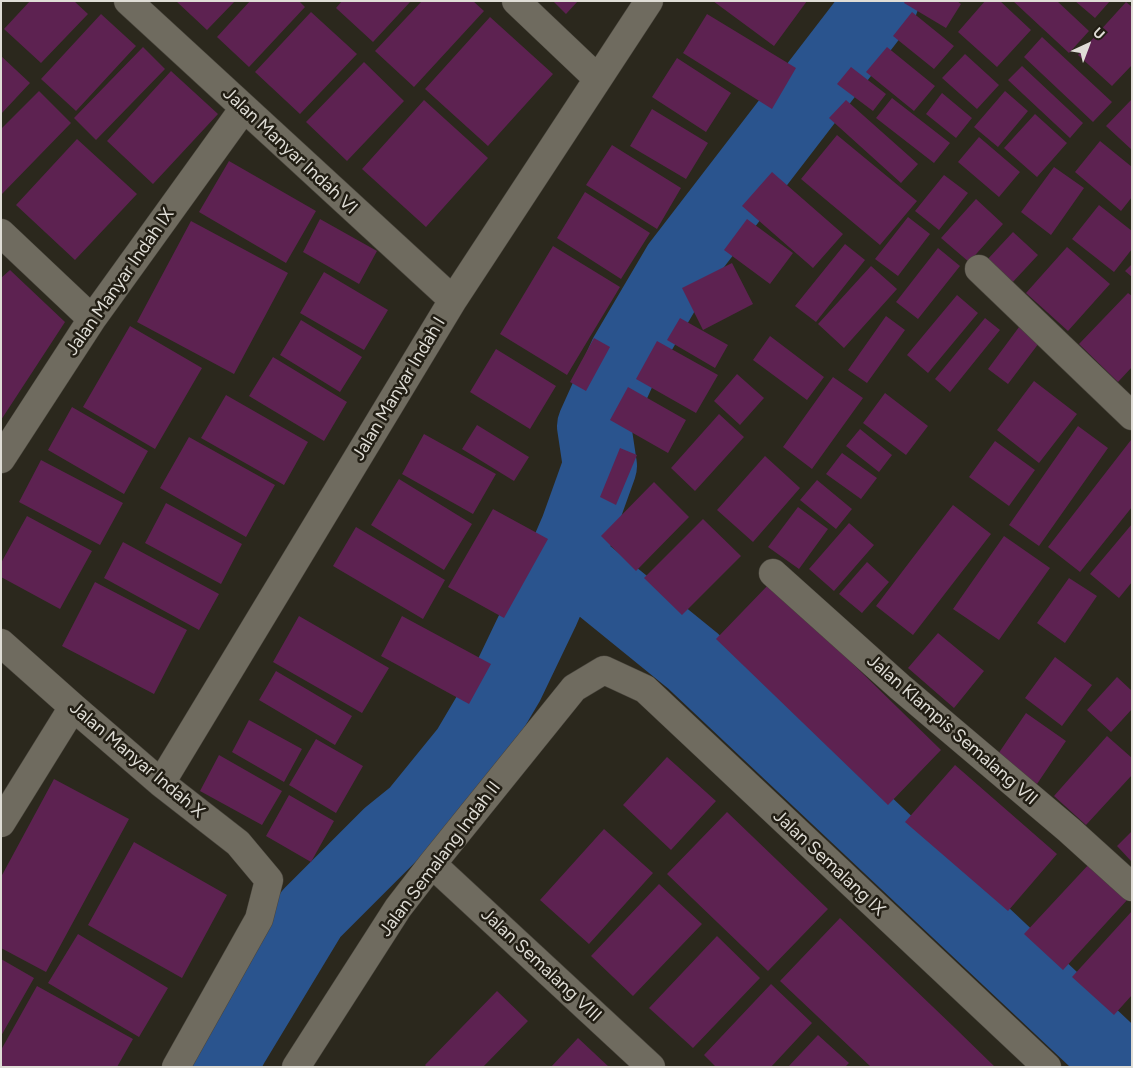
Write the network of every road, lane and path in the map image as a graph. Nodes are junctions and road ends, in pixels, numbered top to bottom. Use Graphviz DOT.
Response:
graph roads {
  1 [pos="128,1"];
  2 [pos="516,1"];
  3 [pos="649,1"];
  4 [pos="598,79"];
  5 [pos="244,108"];
  6 [pos="1,233"];
  7 [pos="979,269"];
  8 [pos="453,300"];
  9 [pos="92,319"];
  10 [pos="1132,416"];
  11 [pos="1,459"];
  12 [pos="773,573"];
  13 [pos="1,642"];
  14 [pos="604,670"];
  15 [pos="73,707"];
  16 [pos="161,783"];
  17 [pos="1,823"];
  18 [pos="432,864"];
  19 [pos="1132,887"];
  20 [pos="176,1067"];
  21 [pos="296,1067"];
  22 [pos="651,1067"];
  23 [pos="1047,1067"];
  1 -- 5 [label="street, Jalan Manyar Indah VI"];
  2 -- 4 [label="street"];
  3 -- 4 [label="street, Jalan Manyar Indah I"];
  4 -- 8 [label="street, Jalan Manyar Indah I"];
  5 -- 8 [label="street, Jalan Manyar Indah VI"];
  5 -- 9 [label="street, Jalan Manyar Indah IX"];
  6 -- 9 [label="street"];
  7 -- 10 [label="street"];
  8 -- 16 [label="street, Jalan Manyar Indah I"];
  9 -- 11 [label="street, Jalan Manyar Indah IX"];
  12 -- 19 [label="street, Jalan Klampis Semalang VII"];
  13 -- 15 [label="street, Jalan Manyar Indah X"];
  14 -- 18 [label="street, Jalan Semalang Indah II"];
  14 -- 23 [label="street, Jalan Semalang IX"];
  15 -- 16 [label="street, Jalan Manyar Indah X"];
  15 -- 17 [label="street"];
  16 -- 20 [label="street, Jalan Manyar Indah X"];
  18 -- 21 [label="street, Jalan Semalang Indah II"];
  18 -- 22 [label="street, Jalan Semalang VIII"];
}
